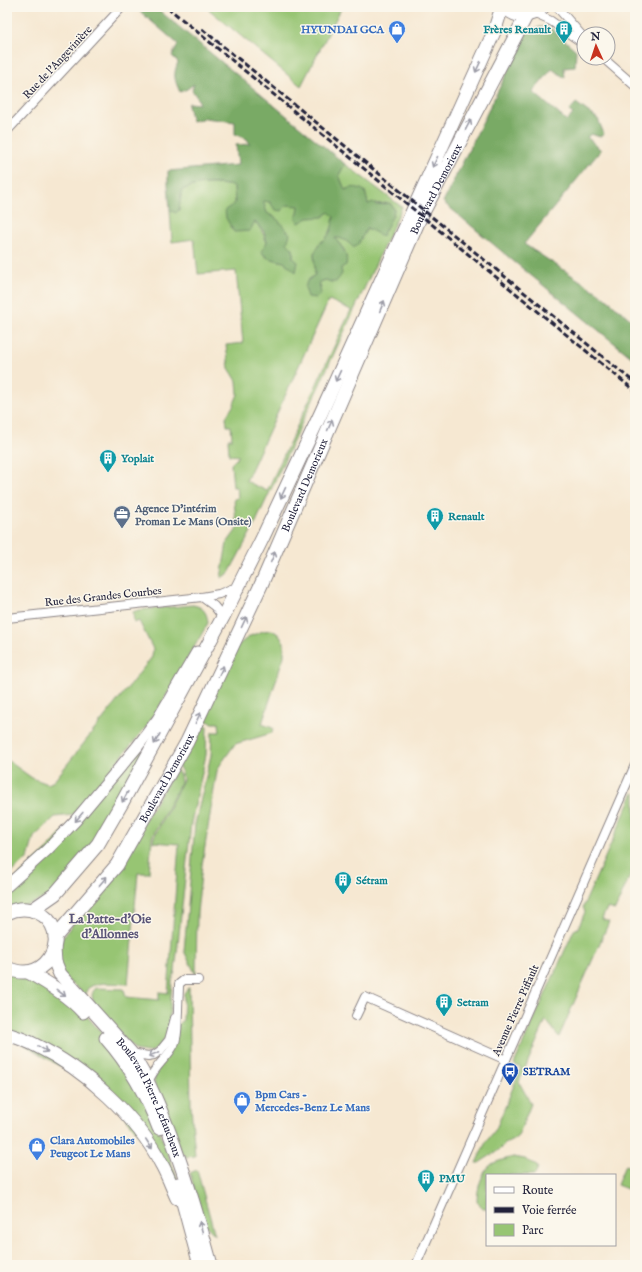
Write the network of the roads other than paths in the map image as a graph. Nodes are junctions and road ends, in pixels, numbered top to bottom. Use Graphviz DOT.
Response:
graph roads {
  1 [pos="122,7"];
  2 [pos="503,7"];
  3 [pos="556,7"];
  4 [pos="534,12"];
  5 [pos="576,29"];
  6 [pos="576,38"];
  7 [pos="612,66"];
  8 [pos="635,86"];
  9 [pos="7,131"];
  10 [pos="263,537"];
  11 [pos="231,589"];
  12 [pos="202,597"];
  13 [pos="222,614"];
  14 [pos="7,618"];
  15 [pos="635,765"];
  16 [pos="7,886"];
  17 [pos="32,910"];
  18 [pos="7,913"];
  19 [pos="55,943"];
  20 [pos="7,968"];
  21 [pos="28,972"];
  22 [pos="198,980"];
  23 [pos="178,1011"];
  24 [pos="356,1016"];
  25 [pos="7,1034"];
  26 [pos="131,1053"];
  27 [pos="506,1060"];
  28 [pos="148,1083"];
  29 [pos="184,1204"];
  30 [pos="200,1265"];
  31 [pos="211,1265"];
  32 [pos="416,1265"];
  1 -- 9 [label="street, Rue de l'Angevinière"];
  2 -- 4 [label="main road"];
  2 -- 10 [label="main road, Boulevard Demorieux, one-way"];
  3 -- 5 [label="street"];
  4 -- 6 [label="street"];
  19 -- 4 [label="main road, Boulevard Demorieux, one-way"];
  7 -- 8 [label="street"];
  10 -- 11 [label="main road"];
  10 -- 13 [label="main road, Boulevard Demorieux"];
  11 -- 12 [label="street, Rue des Grandes Courbes"];
  11 -- 13 [label="main road"];
  12 -- 13 [label="street"];
  12 -- 14 [label="street, Rue des Grandes Courbes"];
  13 -- 16 [label="main road, one-way"];
  13 -- 17 [label="main road, Boulevard Demorieux, one-way"];
  15 -- 27 [label="street, Avenue Pierre Piffault"];
  17 -- 18 [label="main road"];
  17 -- 19 [label="main road, Boulevard Pierre Lefaucheux"];
  19 -- 21 [label="main road, Boulevard Demorieux"];
  19 -- 26 [label="main road, Boulevard Pierre Lefaucheux"];
  20 -- 21 [label="main road, Boulevard Pierre Lefaucheux"];
  21 -- 29 [label="main road, Boulevard Pierre Lefaucheux, one-way"];
  22 -- 23 [label="street"];
  23 -- 26 [label="street, one-way"];
  23 -- 28 [label="street"];
  24 -- 27 [label="street"];
  25 -- 29 [label="main road, one-way"];
  26 -- 28 [label="main road, Boulevard Pierre Lefaucheux"];
  27 -- 32 [label="street, Avenue Pierre Piffault"];
  31 -- 28 [label="main road, Boulevard Pierre Lefaucheux, one-way"];
  29 -- 30 [label="main road, Boulevard Pierre Lefaucheux"];
}
